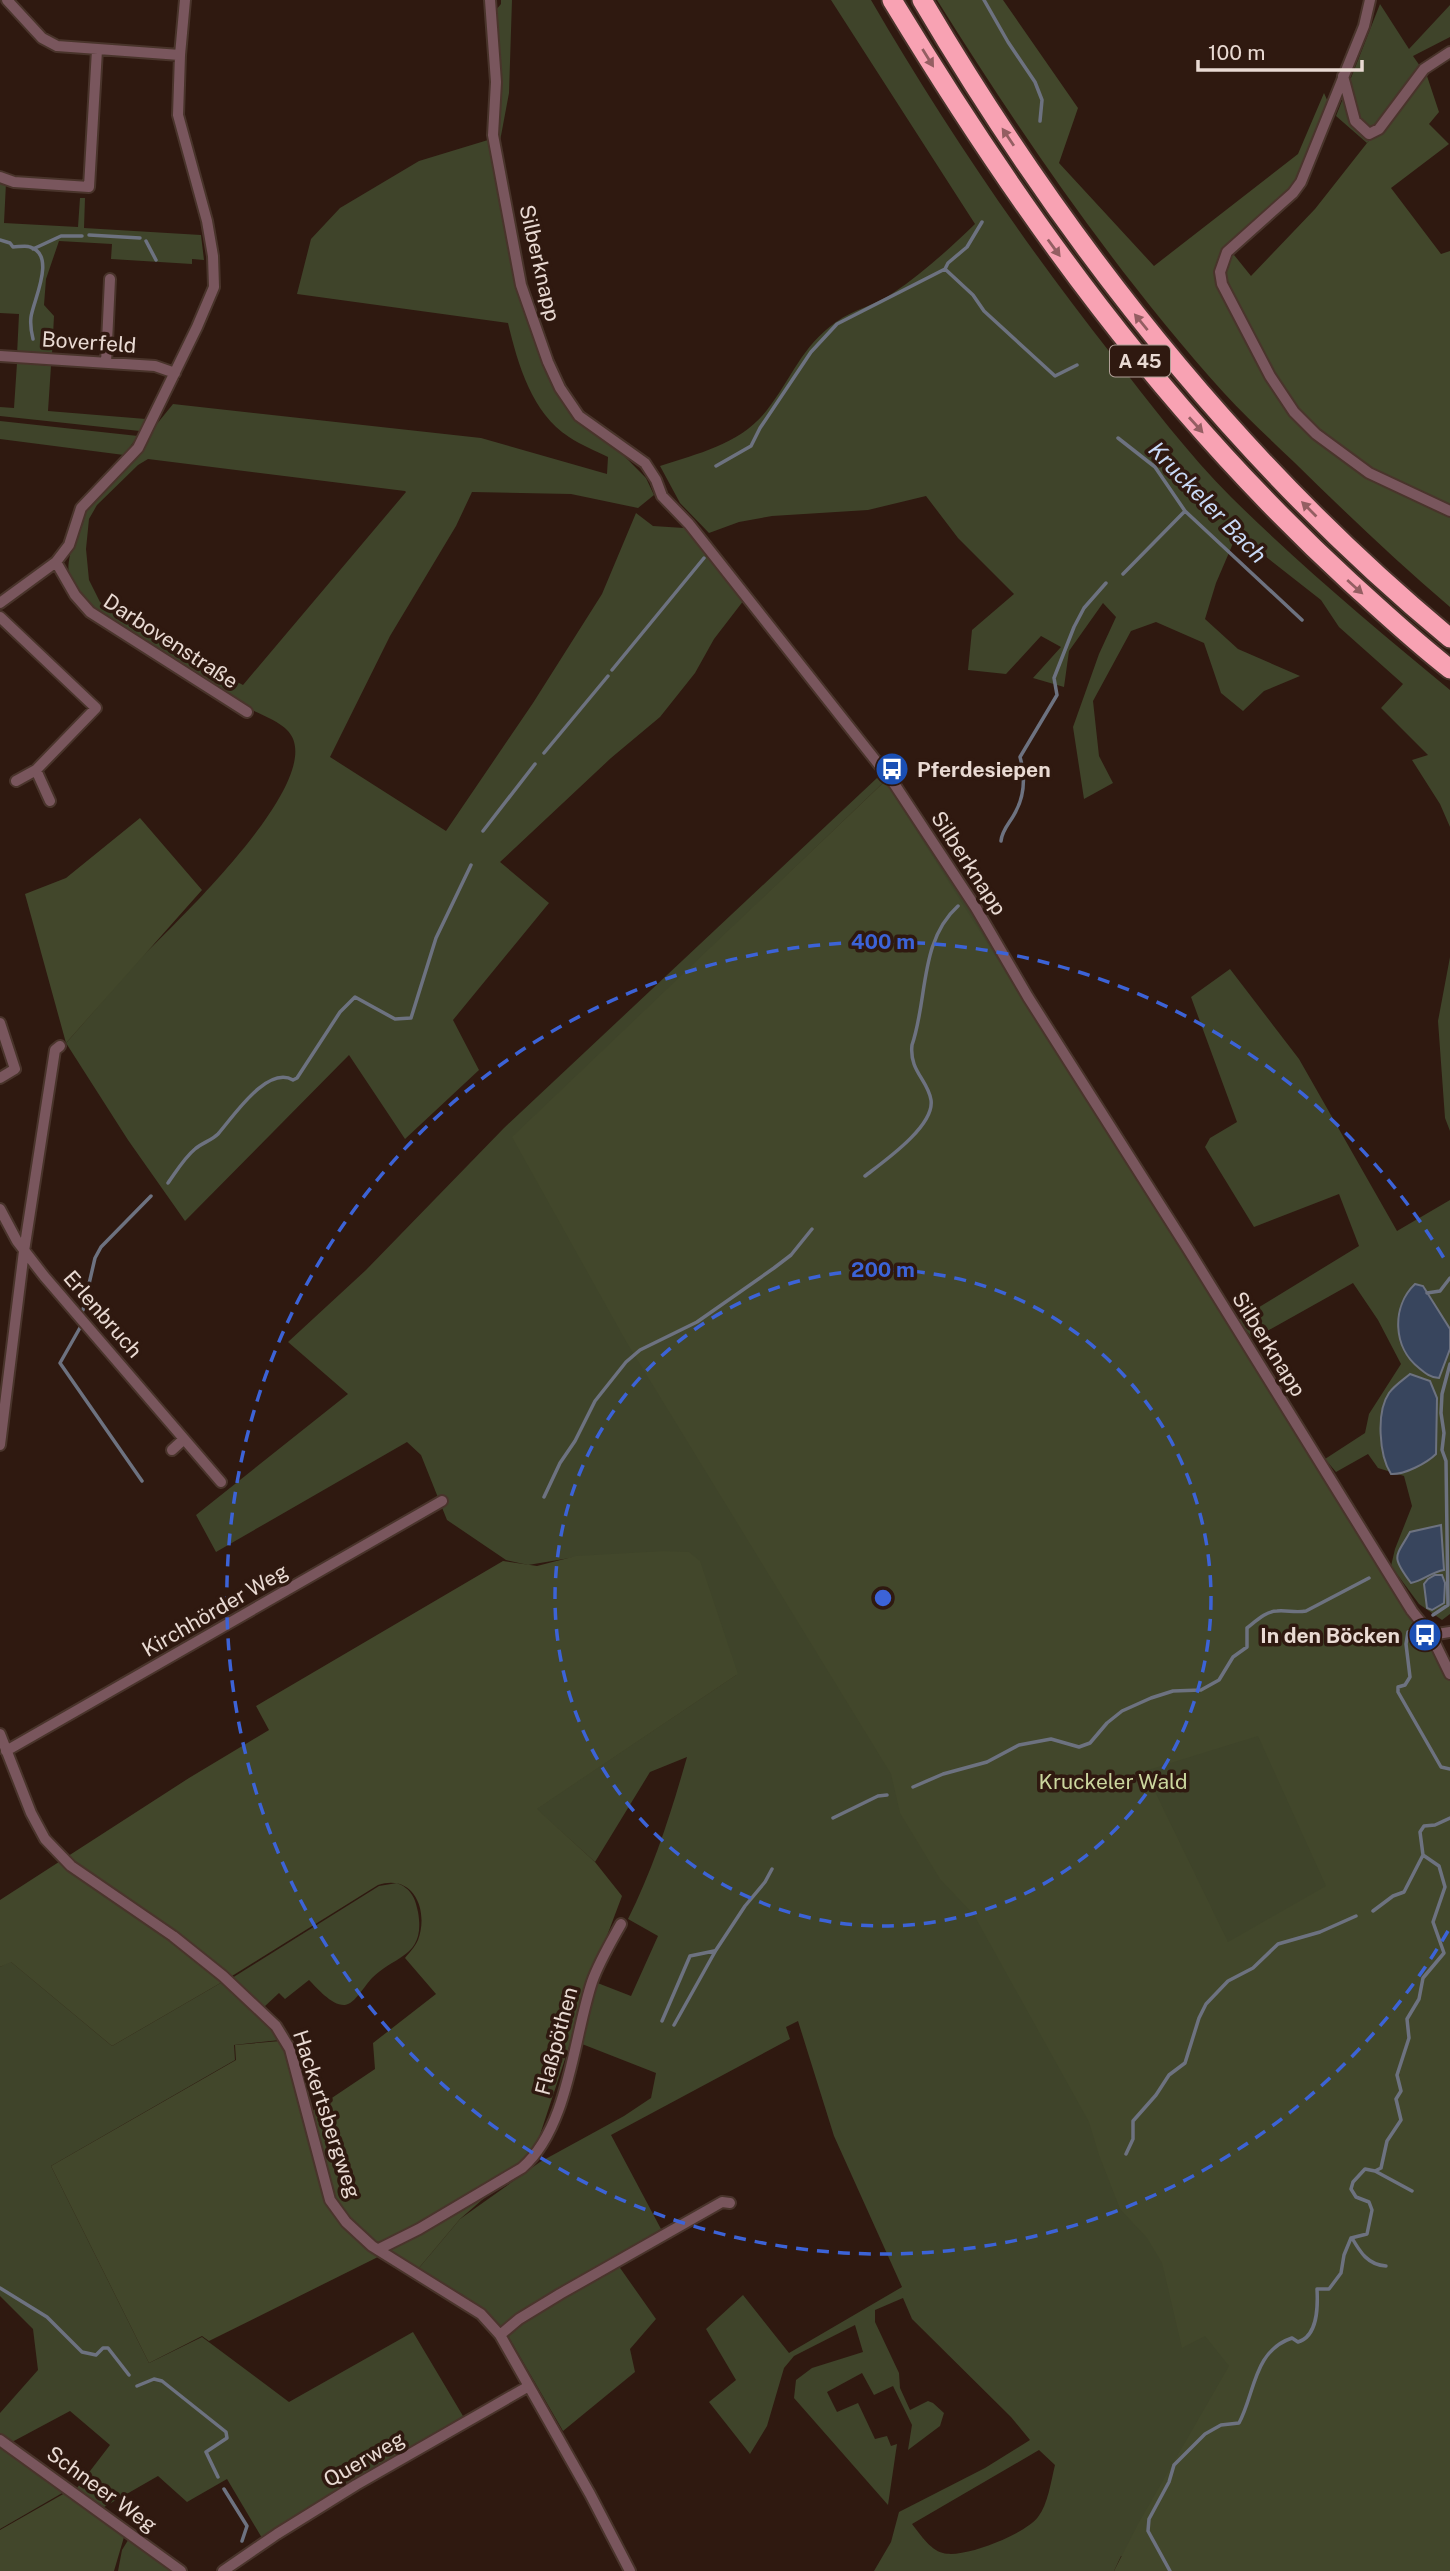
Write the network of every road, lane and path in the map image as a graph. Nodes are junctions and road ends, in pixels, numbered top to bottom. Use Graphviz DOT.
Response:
graph roads {
  1 [pos="6,0"];
  2 [pos="185,0"];
  3 [pos="490,0"];
  4 [pos="892,0"];
  5 [pos="922,0"];
  6 [pos="1370,0"];
  7 [pos="0,5"];
  8 [pos="97,50"];
  9 [pos="1450,52"];
  10 [pos="180,55"];
  11 [pos="1343,76"];
  12 [pos="0,177"];
  13 [pos="110,279"];
  14 [pos="0,356"];
  15 [pos="106,363"];
  16 [pos="175,373"];
  17 [pos="1450,511"];
  18 [pos="56,562"];
  19 [pos="0,603"];
  20 [pos="0,617"];
  21 [pos="1450,638"];
  22 [pos="1450,669"];
  23 [pos="247,712"];
  24 [pos="36,770"];
  25 [pos="16,781"];
  26 [pos="50,801"];
  27 [pos="0,1023"];
  28 [pos="58,1048"];
  29 [pos="0,1077"];
  30 [pos="0,1209"];
  31 [pos="24,1251"];
  32 [pos="184,1439"];
  33 [pos="0,1445"];
  34 [pos="172,1450"];
  35 [pos="222,1482"];
  36 [pos="442,1502"];
  37 [pos="1450,1632"];
  38 [pos="1431,1635"];
  39 [pos="1450,1674"];
  40 [pos="0,1734"];
  41 [pos="6,1751"];
  42 [pos="621,1924"];
  43 [pos="730,2203"];
  44 [pos="379,2249"];
  45 [pos="500,2335"];
  46 [pos="529,2386"];
  47 [pos="0,2440"];
  48 [pos="181,2571"];
  49 [pos="223,2571"];
  50 [pos="619,2571"];
  51 [pos="631,2571"];
  1 -- 7 [label="street"];
  1 -- 8 [label="street"];
  2 -- 10 [label="street"];
  3 -- 38 [label="street, Silberknapp"];
  4 -- 22 [label="highway, A 45, one-way"];
  21 -- 5 [label="highway, A 45, one-way"];
  6 -- 11 [label="street"];
  8 -- 10 [label="street"];
  8 -- 12 [label="street"];
  9 -- 11 [label="street"];
  10 -- 16 [label="street"];
  11 -- 17 [label="street"];
  13 -- 15 [label="street"];
  14 -- 15 [label="street, Boverfeld"];
  15 -- 16 [label="street, Boverfeld"];
  16 -- 18 [label="street"];
  18 -- 19 [label="street"];
  18 -- 23 [label="street, Darbovenstraße"];
  20 -- 24 [label="street"];
  24 -- 25 [label="street"];
  24 -- 26 [label="street"];
  27 -- 29 [label="street"];
  28 -- 31 [label="street"];
  30 -- 31 [label="street, Erlenbruch"];
  31 -- 32 [label="street, Erlenbruch"];
  31 -- 33 [label="street"];
  32 -- 34 [label="street"];
  32 -- 35 [label="street, Erlenbruch"];
  36 -- 41 [label="street, Kirchhörder Weg"];
  37 -- 38 [label="street"];
  38 -- 39 [label="street, Silberknapp"];
  40 -- 41 [label="street, Hackertsbergweg"];
  41 -- 44 [label="street, Hackertsbergweg"];
  42 -- 44 [label="street, Flaßpöthen"];
  43 -- 45 [label="street"];
  44 -- 45 [label="street, Hackertsbergweg"];
  45 -- 46 [label="street, Hackertsbergweg"];
  46 -- 49 [label="street, Querweg"];
  46 -- 51 [label="street, Hackertsbergweg"];
  47 -- 48 [label="street, Schneer Weg"];
  50 -- 51 [label="street"];
}
